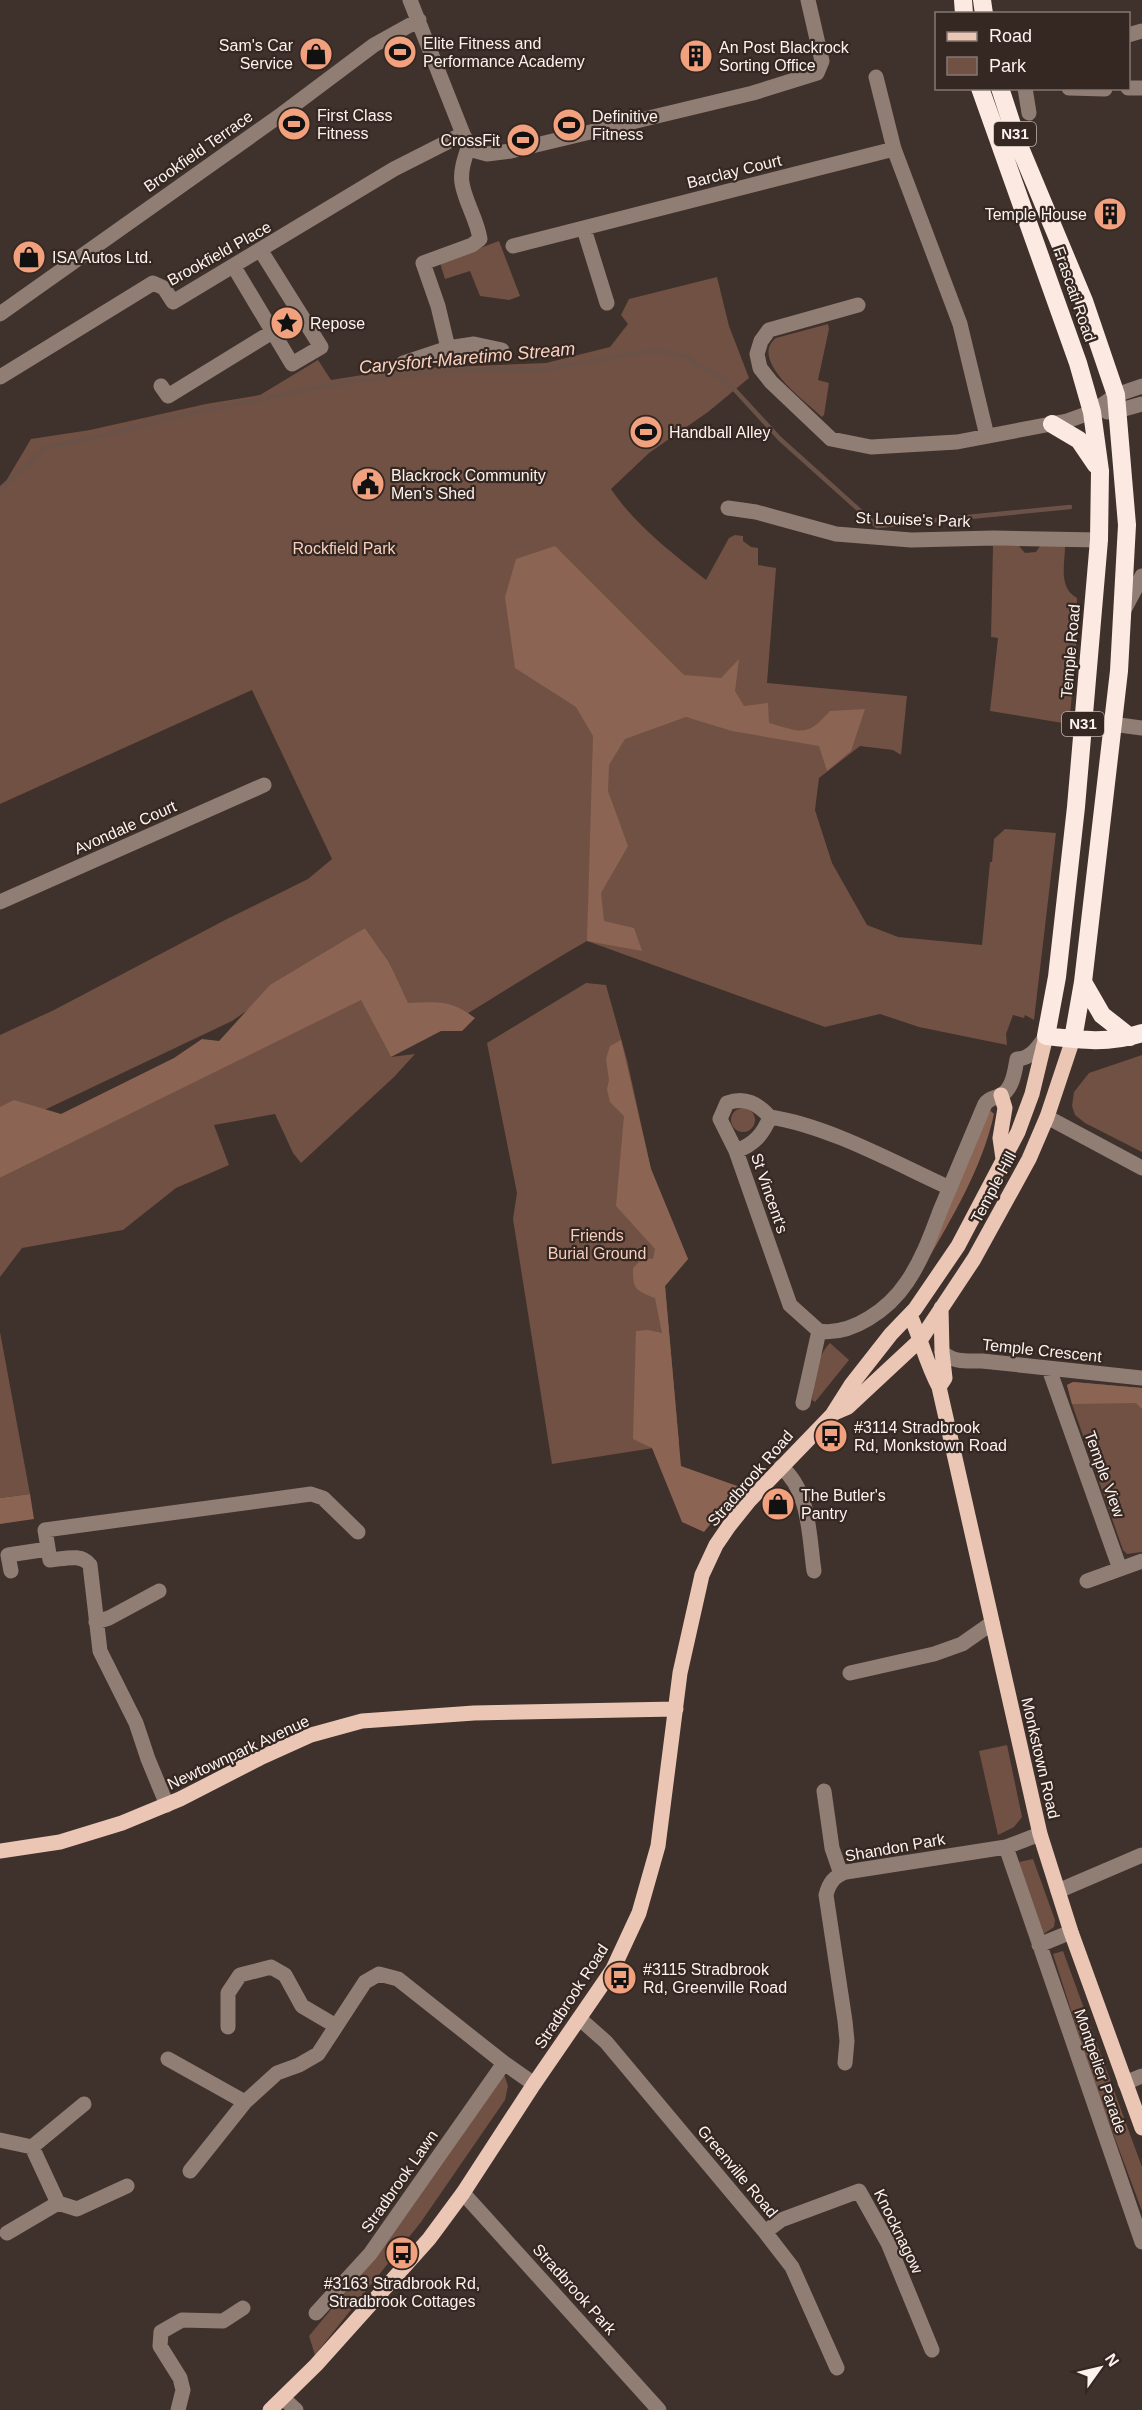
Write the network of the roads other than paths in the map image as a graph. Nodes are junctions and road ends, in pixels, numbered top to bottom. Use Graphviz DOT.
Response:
graph roads {
  1 [pos="410,0"];
  2 [pos="808,0"];
  3 [pos="419,20"];
  4 [pos="876,77"];
  5 [pos="981,90"];
  6 [pos="1001,90"];
  7 [pos="1025,90"];
  8 [pos="1029,113"];
  9 [pos="466,139"];
  10 [pos="894,149"];
  11 [pos="584,229"];
  12 [pos="513,246"];
  13 [pos="261,251"];
  14 [pos="234,267"];
  15 [pos="608,303"];
  16 [pos="858,305"];
  17 [pos="0,314"];
  18 [pos="272,332"];
  19 [pos="448,348"];
  20 [pos="502,350"];
  21 [pos="403,363"];
  22 [pos="0,377"];
  23 [pos="161,386"];
  24 [pos="1142,386"];
  25 [pos="1116,403"];
  26 [pos="1142,404"];
  27 [pos="1092,412"];
  28 [pos="1052,424"];
  29 [pos="987,435"];
  30 [pos="1100,471"];
  31 [pos="728,508"];
  32 [pos="1099,540"];
  33 [pos="1142,576"];
  34 [pos="1122,612"];
  35 [pos="1113,724"];
  36 [pos="1142,728"];
  37 [pos="264,785"];
  38 [pos="0,902"];
  39 [pos="1083,982"];
  40 [pos="1136,1035"];
  41 [pos="1046,1036"];
  42 [pos="1073,1040"];
  43 [pos="1001,1095"];
  44 [pos="771,1117"];
  45 [pos="1047,1118"];
  46 [pos="736,1151"];
  47 [pos="1003,1159"];
  48 [pos="1142,1168"];
  49 [pos="950,1188"];
  50 [pos="941,1308"];
  51 [pos="912,1312"];
  52 [pos="819,1331"];
  53 [pos="921,1339"];
  54 [pos="942,1352"];
  55 [pos="1049,1369"];
  56 [pos="1142,1378"];
  57 [pos="939,1387"];
  58 [pos="803,1403"];
  59 [pos="832,1415"];
  60 [pos="781,1467"];
  61 [pos="358,1532"];
  62 [pos="48,1549"];
  63 [pos="1142,1561"];
  64 [pos="1120,1569"];
  65 [pos="814,1571"];
  66 [pos="11,1572"];
  67 [pos="1087,1581"];
  68 [pos="159,1591"];
  69 [pos="96,1622"];
  70 [pos="992,1623"];
  71 [pos="850,1672"];
  72 [pos="676,1709"];
  73 [pos="824,1791"];
  74 [pos="168,1804"];
  75 [pos="1040,1834"];
  76 [pos="1006,1847"];
  77 [pos="0,1851"];
  78 [pos="1142,1855"];
  79 [pos="841,1874"];
  80 [pos="1058,1891"];
  81 [pos="1071,1932"];
  82 [pos="1039,1945"];
  83 [pos="580,2019"];
  84 [pos="336,2026"];
  85 [pos="228,2027"];
  86 [pos="168,2059"];
  87 [pos="504,2063"];
  88 [pos="845,2063"];
  89 [pos="1142,2076"];
  90 [pos="1125,2083"];
  91 [pos="534,2084"];
  92 [pos="245,2102"];
  93 [pos="84,2104"];
  94 [pos="1142,2127"];
  95 [pos="0,2140"];
  96 [pos="32,2147"];
  97 [pos="190,2171"];
  98 [pos="127,2186"];
  99 [pos="464,2193"];
  100 [pos="58,2203"];
  101 [pos="765,2232"];
  102 [pos="7,2233"];
  103 [pos="1142,2242"];
  104 [pos="243,2308"];
  105 [pos="316,2313"];
  106 [pos="932,2350"];
  107 [pos="837,2368"];
  108 [pos="284,2399"];
  109 [pos="178,2410"];
  110 [pos="270,2410"];
  111 [pos="296,2410"];
  112 [pos="659,2410"];
  1 -- 3 [label="street"];
  2 -- 9 [label="street"];
  3 -- 9 [label="street"];
  3 -- 17 [label="street, Brookfield Terrace"];
  4 -- 10 [label="street"];
  5 -- 27 [label="highway, Frascati Road / N31"];
  6 -- 25 [label="highway, Frascati Road / N31"];
  7 -- 8 [label="street"];
  9 -- 13 [label="street, Brookfield Place"];
  9 -- 19 [label="street"];
  10 -- 11 [label="street, Barclay Court"];
  10 -- 29 [label="street"];
  11 -- 12 [label="street, Barclay Court"];
  11 -- 15 [label="street"];
  13 -- 14 [label="street, Brookfield Place"];
  13 -- 18 [label="street"];
  14 -- 18 [label="street"];
  14 -- 22 [label="street, Brookfield Place"];
  16 -- 29 [label="street"];
  18 -- 23 [label="street"];
  19 -- 20 [label="street"];
  19 -- 21 [label="street"];
  24 -- 25 [label="street"];
  25 -- 26 [label="street"];
  25 -- 27 [label="street"];
  25 -- 34 [label="highway, N31"];
  27 -- 28 [label="street"];
  27 -- 30 [label="highway, Temple Road / N31"];
  28 -- 29 [label="street"];
  28 -- 30 [label="highway"];
  30 -- 32 [label="highway, Temple Road / N31"];
  31 -- 32 [label="street, St Louise's Park"];
  32 -- 41 [label="highway, Temple Road / N31"];
  33 -- 34 [label="street"];
  34 -- 35 [label="highway, N31"];
  35 -- 36 [label="street"];
  35 -- 39 [label="highway, N31"];
  37 -- 38 [label="street, Avondale Court"];
  39 -- 40 [label="highway"];
  39 -- 42 [label="highway, N31"];
  40 -- 42 [label="highway"];
  41 -- 42 [label="highway"];
  41 -- 43 [label="street"];
  41 -- 47 [label="main road, Temple Hill"];
  42 -- 45 [label="main road, Temple Hill"];
  43 -- 47 [label="main road"];
  43 -- 49 [label="street"];
  44 -- 46 [label="street, St Vincent's"];
  44 -- 46 [label="street"];
  44 -- 49 [label="street"];
  45 -- 48 [label="street"];
  45 -- 50 [label="main road, Temple Hill"];
  46 -- 52 [label="street, St Vincent's"];
  47 -- 51 [label="main road, Temple Hill"];
  49 -- 52 [label="street"];
  50 -- 53 [label="main road, Temple Hill"];
  50 -- 54 [label="main road, Monkstown Road"];
  51 -- 53 [label="main road, Monkstown Road"];
  51 -- 59 [label="main road, Stradbrook Road"];
  52 -- 58 [label="street"];
  53 -- 57 [label="main road, Monkstown Road"];
  53 -- 59 [label="main road, Stradbrook Road"];
  54 -- 55 [label="street, Temple Crescent"];
  54 -- 57 [label="main road, Monkstown Road"];
  55 -- 56 [label="street, Temple Crescent"];
  55 -- 64 [label="street, Temple View"];
  57 -- 70 [label="main road, Monkstown Road"];
  59 -- 60 [label="main road, Stradbrook Road"];
  60 -- 65 [label="street"];
  60 -- 72 [label="main road, Stradbrook Road"];
  61 -- 62 [label="street"];
  62 -- 66 [label="street"];
  62 -- 69 [label="street"];
  63 -- 64 [label="street"];
  64 -- 67 [label="street"];
  68 -- 69 [label="street"];
  69 -- 74 [label="street"];
  70 -- 71 [label="street"];
  70 -- 75 [label="main road, Monkstown Road"];
  72 -- 74 [label="main road, Newtownpark Avenue"];
  72 -- 83 [label="main road, Stradbrook Road"];
  73 -- 79 [label="street"];
  74 -- 77 [label="main road, Newtownpark Avenue"];
  75 -- 76 [label="street, Shandon Park"];
  75 -- 80 [label="main road, Monkstown Road"];
  76 -- 79 [label="street, Shandon Park"];
  76 -- 82 [label="street, Montpelier Parade"];
  78 -- 80 [label="street"];
  79 -- 88 [label="street, Shandon Park"];
  80 -- 81 [label="main road, Monkstown Road"];
  81 -- 82 [label="street"];
  81 -- 90 [label="main road, Monkstown Road"];
  82 -- 103 [label="street, Montpelier Parade"];
  83 -- 91 [label="main road, Stradbrook Road"];
  83 -- 101 [label="street, Greenville Road"];
  84 -- 85 [label="street"];
  84 -- 87 [label="street"];
  84 -- 92 [label="street"];
  86 -- 92 [label="street"];
  87 -- 91 [label="street"];
  87 -- 105 [label="street, Stradbrook Lawn"];
  89 -- 90 [label="street"];
  90 -- 94 [label="main road, Monkstown Road"];
  91 -- 99 [label="main road, Stradbrook Road"];
  92 -- 97 [label="street"];
  93 -- 96 [label="street"];
  95 -- 96 [label="street"];
  96 -- 100 [label="street"];
  98 -- 100 [label="street"];
  99 -- 108 [label="main road, Stradbrook Road"];
  99 -- 112 [label="street, Stradbrook Park"];
  100 -- 102 [label="street"];
  101 -- 106 [label="street, Knocknagow"];
  101 -- 107 [label="street, Greenville Road"];
  104 -- 109 [label="street"];
  108 -- 110 [label="main road, Stradbrook Road"];
  108 -- 111 [label="street"];
}
